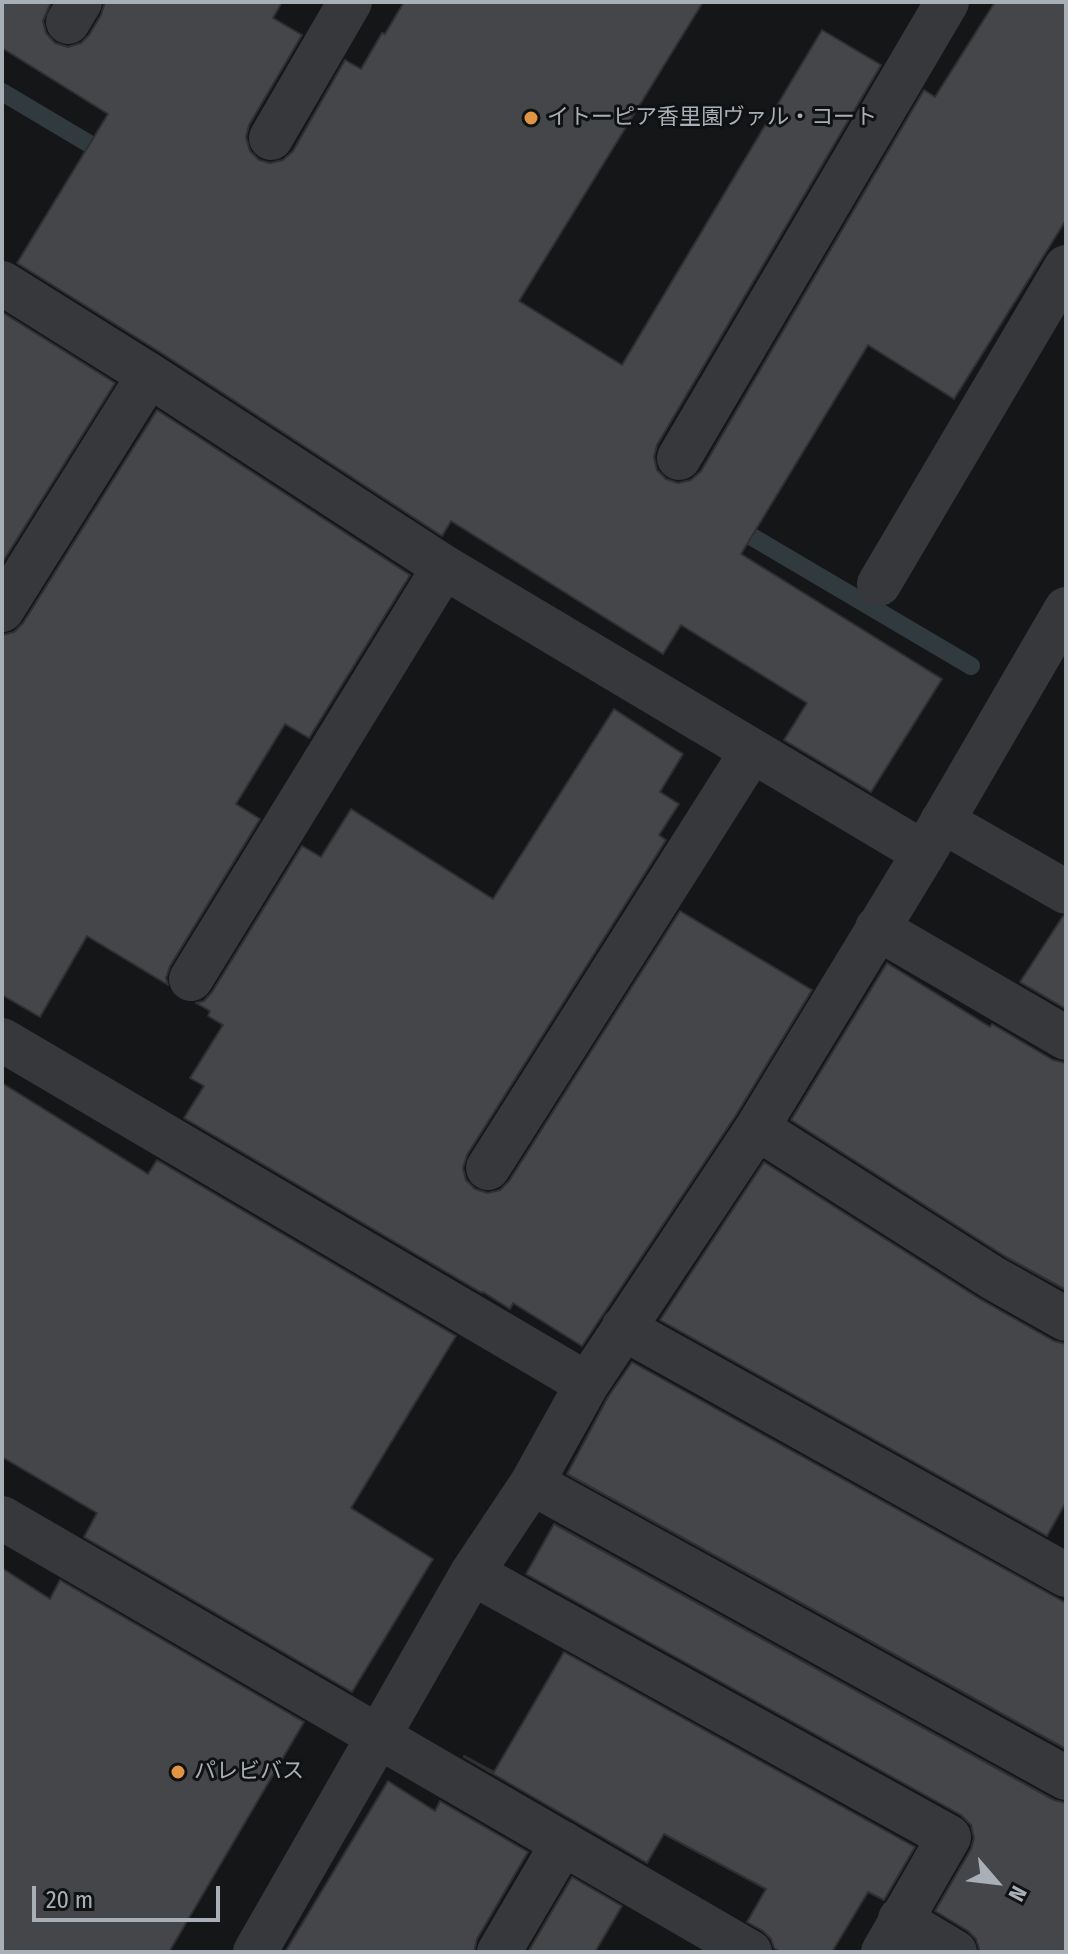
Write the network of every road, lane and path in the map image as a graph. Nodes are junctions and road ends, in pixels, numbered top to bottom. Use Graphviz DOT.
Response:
graph roads {
  1 [pos="350,2"];
  2 [pos="947,2"];
  3 [pos="271,138"];
  4 [pos="1066,267"];
  5 [pos="2,283"];
  6 [pos="149,375"];
  7 [pos="679,458"];
  8 [pos="444,567"];
  9 [pos="879,584"];
  10 [pos="1066,609"];
  11 [pos="2,610"];
  12 [pos="752,751"];
  13 [pos="933,837"];
  14 [pos="1066,892"];
  15 [pos="877,928"];
  16 [pos="191,979"];
  17 [pos="1066,1038"];
  18 [pos="2,1040"];
  19 [pos="757,1128"];
  20 [pos="488,1168"];
  21 [pos="1066,1319"];
  22 [pos="623,1328"];
  23 [pos="587,1384"];
  24 [pos="532,1483"];
  25 [pos="2,1518"];
  26 [pos="472,1573"];
  27 [pos="1066,1575"];
  28 [pos="377,1736"];
  29 [pos="1066,1778"];
  30 [pos="563,1843"];
  31 [pos="892,1936"];
  32 [pos="255,1952"];
  33 [pos="499,1952"];
  34 [pos="750,1952"];
  35 [pos="955,1952"];
  1 -- 3 [label="street"];
  2 -- 7 [label="street"];
  4 -- 9 [label="street"];
  5 -- 6 [label="street"];
  6 -- 8 [label="street"];
  6 -- 11 [label="street"];
  8 -- 12 [label="street"];
  8 -- 16 [label="street"];
  10 -- 13 [label="street"];
  12 -- 13 [label="street"];
  12 -- 20 [label="street"];
  13 -- 14 [label="street"];
  13 -- 15 [label="street"];
  15 -- 17 [label="street"];
  15 -- 19 [label="street"];
  18 -- 23 [label="street"];
  19 -- 21 [label="street"];
  19 -- 22 [label="street"];
  22 -- 23 [label="street"];
  22 -- 27 [label="street"];
  23 -- 24 [label="street"];
  24 -- 26 [label="street"];
  24 -- 29 [label="street"];
  25 -- 28 [label="street"];
  26 -- 28 [label="street"];
  26 -- 31 [label="street"];
  28 -- 30 [label="street"];
  28 -- 32 [label="street"];
  30 -- 33 [label="street"];
  30 -- 34 [label="street"];
  31 -- 35 [label="street"];
}
